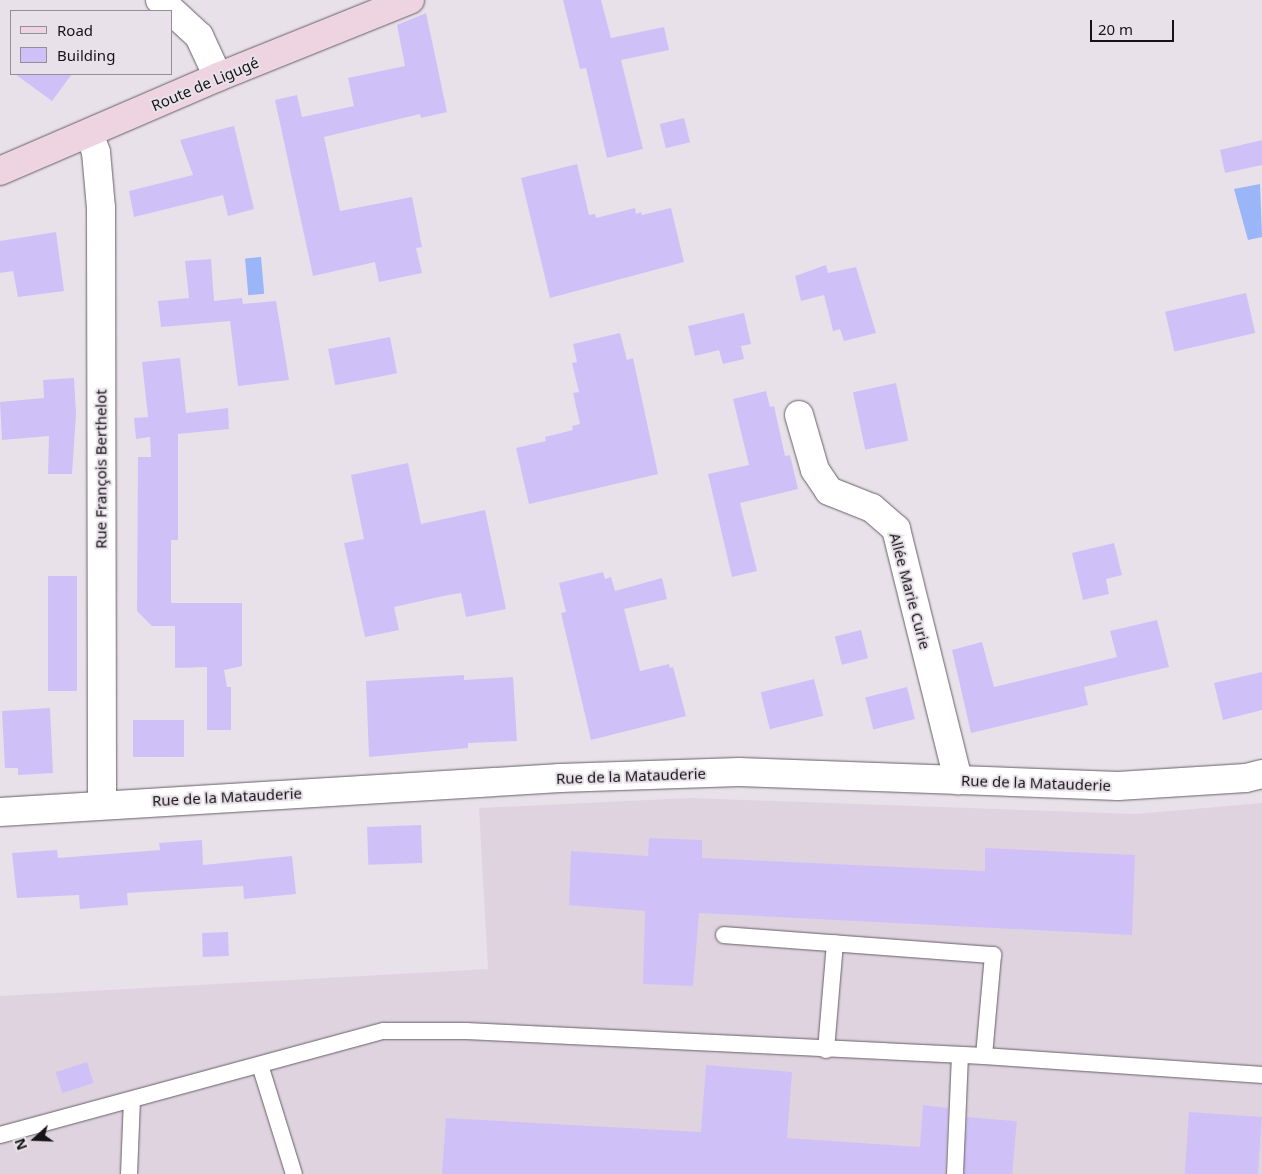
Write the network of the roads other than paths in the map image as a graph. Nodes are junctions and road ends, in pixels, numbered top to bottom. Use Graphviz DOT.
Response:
graph roads {
  1 [pos="160,0"];
  2 [pos="410,0"];
  3 [pos="372,7"];
  4 [pos="171,10"];
  5 [pos="172,11"];
  6 [pos="218,77"];
  7 [pos="90,135"];
  8 [pos="0,171"];
  9 [pos="799,414"];
  10 [pos="1262,774"];
  11 [pos="958,780"];
  12 [pos="102,804"];
  13 [pos="0,812"];
  14 [pos="724,935"];
  15 [pos="835,943"];
  16 [pos="826,1050"];
  17 [pos="960,1055"];
  18 [pos="984,1056"];
  19 [pos="260,1065"];
  20 [pos="1262,1075"];
  21 [pos="132,1100"];
  22 [pos="0,1135"];
  23 [pos="128,1174"];
  24 [pos="294,1174"];
  25 [pos="955,1174"];
  1 -- 4 [label="street"];
  2 -- 3 [label="street, Route de Ligugé"];
  3 -- 6 [label="street, Route de Ligugé"];
  5 -- 6 [label="street"];
  6 -- 7 [label="street, Route de Ligugé"];
  7 -- 8 [label="street, Route de Ligugé"];
  7 -- 12 [label="street, Rue François Berthelot"];
  9 -- 11 [label="street, Allée Marie Curie"];
  10 -- 11 [label="street, Rue de la Matauderie"];
  11 -- 12 [label="street, Rue de la Matauderie"];
  12 -- 13 [label="street, Rue de la Matauderie"];
  14 -- 15 [label="lane"];
  15 -- 16 [label="lane"];
  15 -- 18 [label="lane"];
  16 -- 17 [label="lane"];
  16 -- 19 [label="lane"];
  17 -- 18 [label="lane"];
  17 -- 25 [label="lane"];
  18 -- 20 [label="lane"];
  19 -- 21 [label="lane"];
  19 -- 24 [label="lane"];
  21 -- 22 [label="lane"];
  21 -- 23 [label="lane"];
}
